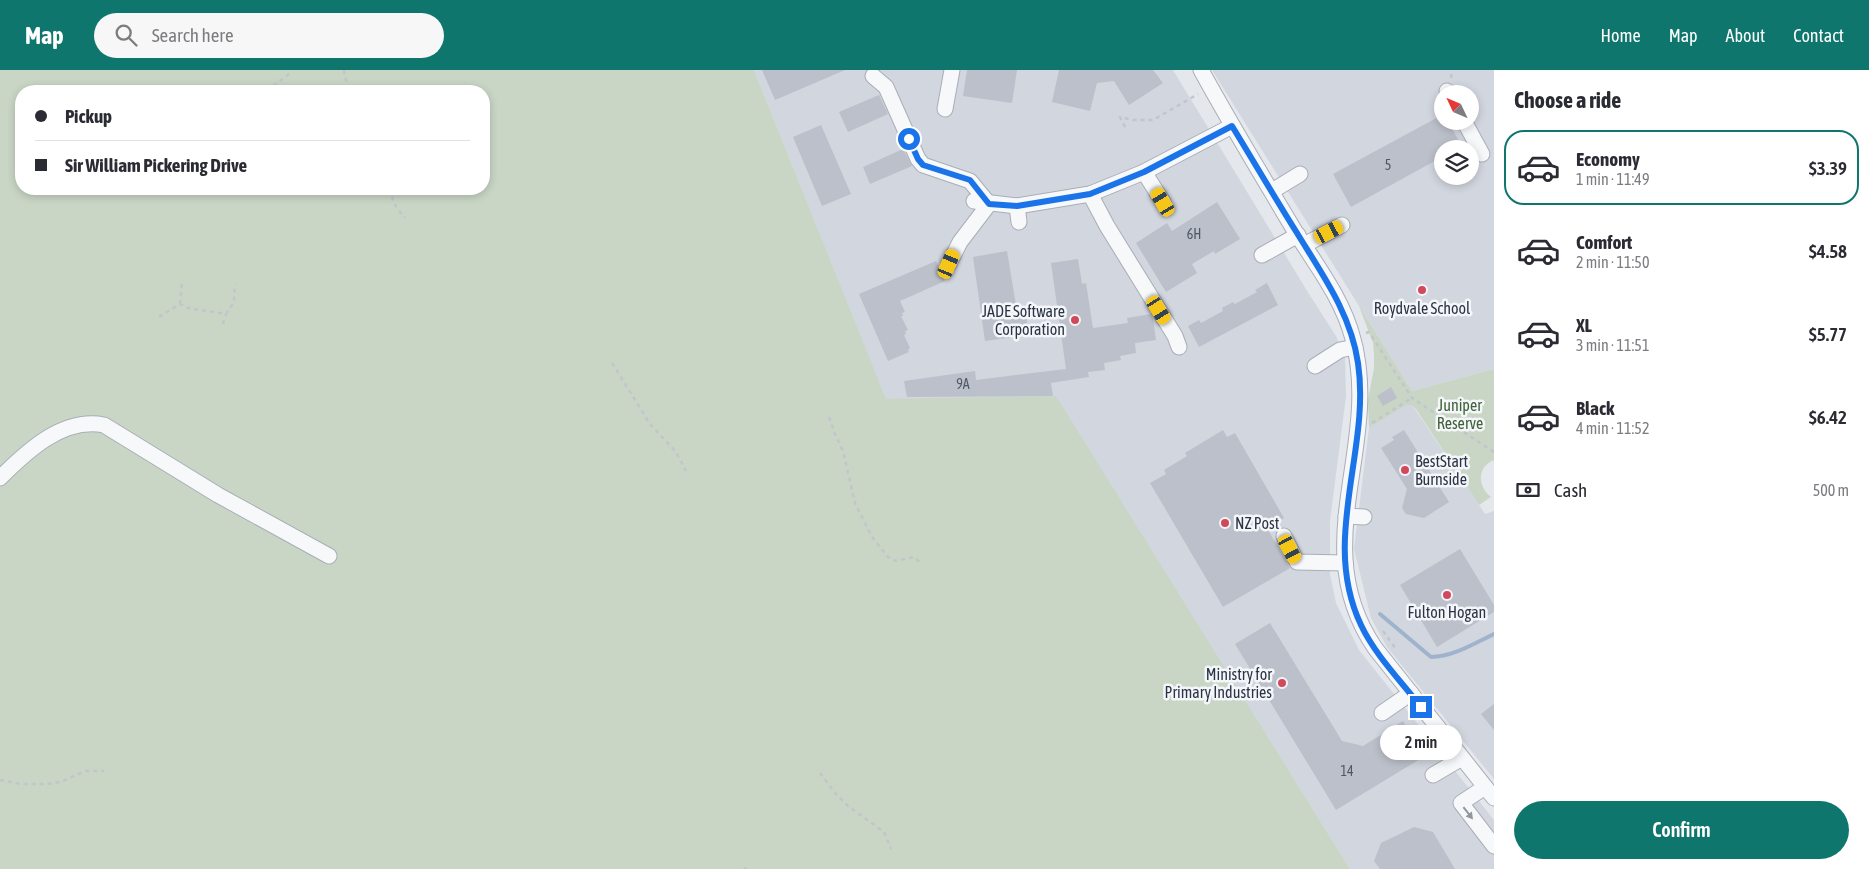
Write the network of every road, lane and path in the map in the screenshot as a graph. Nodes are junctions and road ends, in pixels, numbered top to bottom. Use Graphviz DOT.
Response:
graph roads {
  1 [pos="344,70"];
  2 [pos="952,70"];
  3 [pos="1201,70"];
  4 [pos="290,73"];
  5 [pos="873,76"];
  6 [pos="275,85"];
  7 [pos="348,85"];
  8 [pos="1210,87"];
  9 [pos="945,109"];
  10 [pos="1232,126"];
  11 [pos="1125,127"];
  12 [pos="1469,130"];
  13 [pos="1482,154"];
  14 [pos="1144,172"];
  15 [pos="1300,174"];
  16 [pos="1272,191"];
  17 [pos="1090,194"];
  18 [pos="391,195"];
  19 [pos="974,201"];
  20 [pos="1163,202"];
  21 [pos="989,204"];
  22 [pos="1017,206"];
  23 [pos="404,218"];
  24 [pos="1019,222"];
  25 [pos="1342,225"];
  26 [pos="1301,240"];
  27 [pos="1262,256"];
  28 [pos="949,264"];
  29 [pos="182,282"];
  30 [pos="235,284"];
  31 [pos="180,304"];
  32 [pos="226,314"];
  33 [pos="159,317"];
  34 [pos="223,324"];
  35 [pos="1354,342"];
  36 [pos="1179,347"];
  37 [pos="612,363"];
  38 [pos="1315,366"];
  39 [pos="1412,398"];
  40 [pos="830,416"];
  41 [pos="1368,425"];
  42 [pos="1494,452"];
  43 [pos="686,471"];
  44 [pos="0,478"];
  45 [pos="1346,516"];
  46 [pos="1364,517"];
  47 [pos="1284,536"];
  48 [pos="328,556"];
  49 [pos="921,563"];
  50 [pos="1345,563"];
  51 [pos="1411,693"];
  52 [pos="1382,713"];
  53 [pos="1462,758"];
  54 [pos="104,771"];
  55 [pos="820,773"];
  56 [pos="1434,775"];
  57 [pos="0,780"];
  58 [pos="1490,793"];
  59 [pos="1494,846"];
  60 [pos="891,849"];
  1 -- 7 [label="path"];
  2 -- 9 [label="street"];
  3 -- 8 [label="street"];
  4 -- 6 [label="path"];
  5 -- 21 [label="street"];
  8 -- 10 [label="street"];
  8 -- 11 [label="path"];
  10 -- 14 [label="street"];
  10 -- 16 [label="street"];
  12 -- 13 [label="street"];
  14 -- 17 [label="street"];
  14 -- 20 [label="street"];
  15 -- 16 [label="street"];
  16 -- 26 [label="street"];
  17 -- 22 [label="street"];
  17 -- 36 [label="street"];
  18 -- 23 [label="path"];
  19 -- 21 [label="street"];
  21 -- 22 [label="street"];
  21 -- 28 [label="street"];
  22 -- 24 [label="street"];
  25 -- 26 [label="street"];
  26 -- 27 [label="street"];
  26 -- 35 [label="street"];
  29 -- 31 [label="path"];
  30 -- 32 [label="path"];
  31 -- 32 [label="path"];
  31 -- 33 [label="path"];
  32 -- 34 [label="path"];
  35 -- 38 [label="street"];
  35 -- 39 [label="path"];
  35 -- 45 [label="street"];
  37 -- 43 [label="path"];
  39 -- 41 [label="path"];
  39 -- 42 [label="path"];
  40 -- 49 [label="path"];
  44 -- 48 [label="street"];
  45 -- 46 [label="street"];
  45 -- 50 [label="street"];
  47 -- 50 [label="street"];
  50 -- 51 [label="street"];
  51 -- 52 [label="street"];
  51 -- 53 [label="street"];
  53 -- 56 [label="street"];
  53 -- 58 [label="street"];
  54 -- 57 [label="path"];
  55 -- 60 [label="path"];
  58 -- 59 [label="street, one-way"];
}
